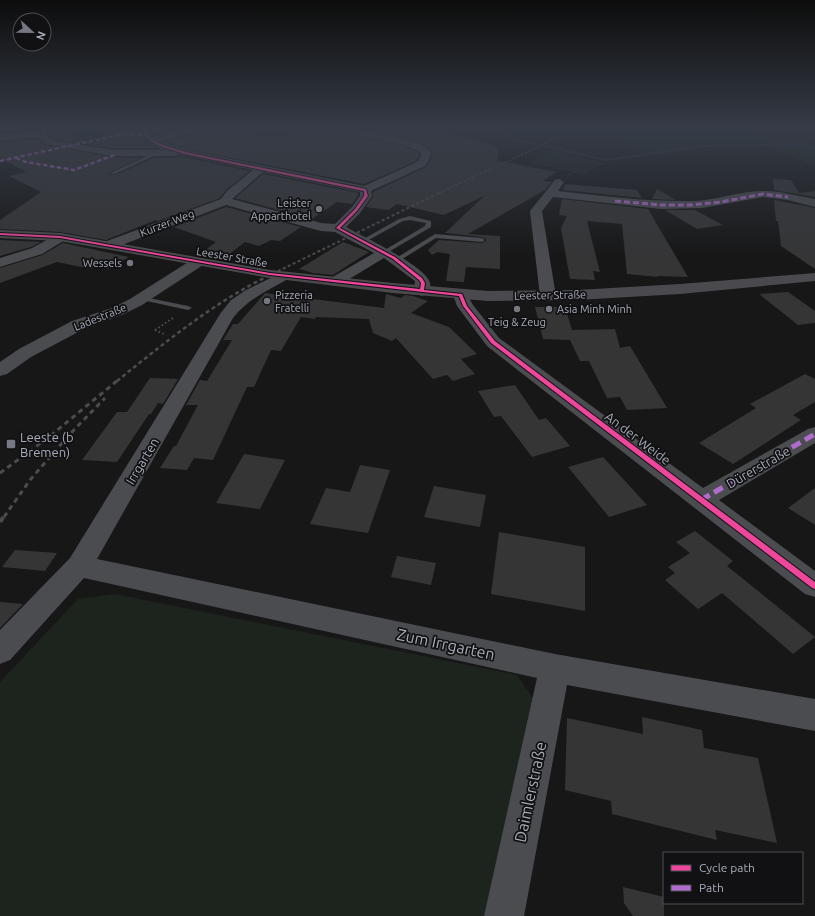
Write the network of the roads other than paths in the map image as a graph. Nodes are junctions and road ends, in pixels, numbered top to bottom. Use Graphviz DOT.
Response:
graph roads {
  1 [pos="116,172"];
  2 [pos="258,172"];
  3 [pos="275,172"];
  4 [pos="404,172"];
  5 [pos="113,173"];
  6 [pos="560,180"];
  7 [pos="365,190"];
  8 [pos="550,193"];
  9 [pos="225,201"];
  10 [pos="815,203"];
  11 [pos="338,228"];
  12 [pos="0,234"];
  13 [pos="60,237"];
  14 [pos="482,240"];
  15 [pos="363,241"];
  16 [pos="109,245"];
  17 [pos="391,256"];
  18 [pos="198,262"];
  19 [pos="0,263"];
  20 [pos="283,276"];
  21 [pos="815,277"];
  22 [pos="336,281"];
  23 [pos="422,291"];
  24 [pos="461,295"];
  25 [pos="548,296"];
  26 [pos="142,298"];
  27 [pos="188,308"];
  28 [pos="0,370"];
  29 [pos="815,434"];
  30 [pos="701,500"];
  31 [pos="79,566"];
  32 [pos="815,586"];
  33 [pos="0,650"];
  34 [pos="555,668"];
  35 [pos="815,715"];
  36 [pos="504,916"];
  1 -- 5 [label="lane"];
  2 -- 9 [label="street, Kurzer Weg"];
  3 -- 7 [label="street"];
  4 -- 7 [label="street"];
  6 -- 8 [label="street"];
  7 -- 11 [label="street"];
  8 -- 10 [label="street"];
  8 -- 25 [label="street"];
  9 -- 11 [label="street"];
  9 -- 16 [label="street, Kurzer Weg"];
  11 -- 15 [label="street"];
  12 -- 13 [label="street, Leester Straße"];
  13 -- 16 [label="street, Leester Straße"];
  13 -- 19 [label="street"];
  14 -- 17 [label="lane"];
  15 -- 17 [label="street"];
  15 -- 17 [label="lane"];
  16 -- 18 [label="street, Leester Straße"];
  17 -- 22 [label="street"];
  17 -- 23 [label="street"];
  18 -- 20 [label="street, Leester Straße"];
  18 -- 26 [label="street, Ladestraße"];
  20 -- 22 [label="street, Leester Straße"];
  20 -- 31 [label="street, Irrgarten"];
  21 -- 25 [label="street, Leester Straße"];
  22 -- 23 [label="street, Leester Straße"];
  23 -- 24 [label="street, Leester Straße"];
  24 -- 25 [label="street, Leester Straße"];
  24 -- 30 [label="street, An der Weide"];
  26 -- 27 [label="lane"];
  26 -- 28 [label="street, Ladestraße"];
  29 -- 30 [label="street, Dürerstraße"];
  30 -- 32 [label="street, An der Weide"];
  31 -- 33 [label="street, Irrgarten"];
  31 -- 34 [label="street, Zum Irrgarten"];
  34 -- 35 [label="street, Zum Irrgarten"];
  34 -- 36 [label="street, Daimlerstraße"];
}
